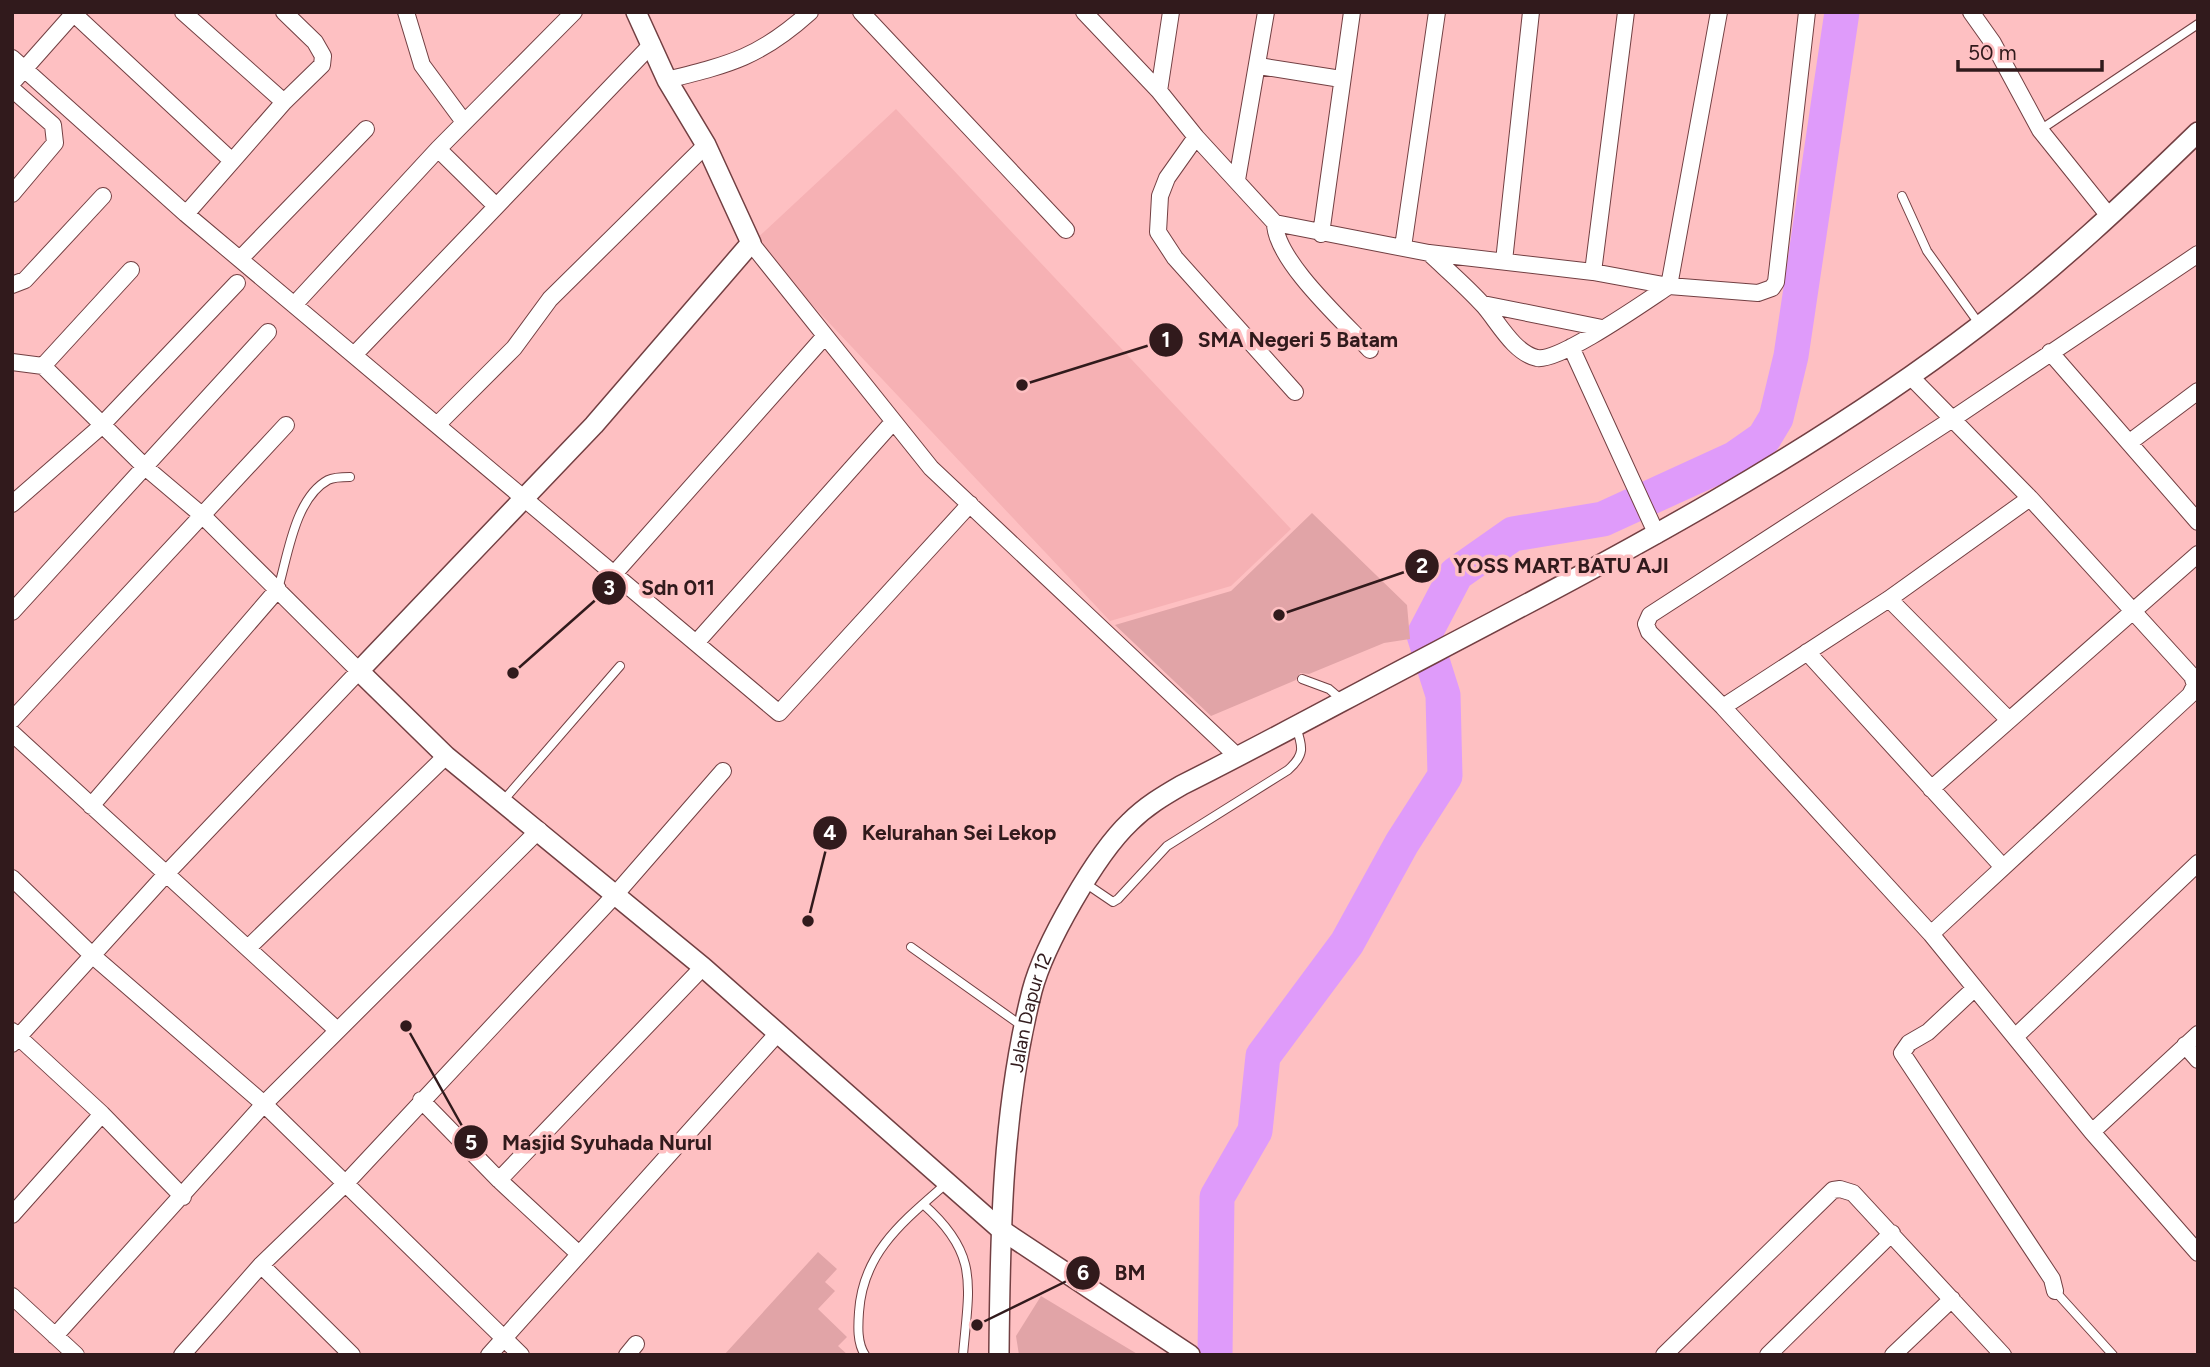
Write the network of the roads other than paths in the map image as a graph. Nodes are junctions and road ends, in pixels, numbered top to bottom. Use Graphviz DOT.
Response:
graph roads {
  1 [pos="183,12"];
  2 [pos="284,12"];
  3 [pos="406,12"];
  4 [pos="574,12"];
  5 [pos="636,12"];
  6 [pos="810,12"];
  7 [pos="861,12"];
  8 [pos="1084,12"];
  9 [pos="1171,12"];
  10 [pos="1265,12"];
  11 [pos="1352,12"];
  12 [pos="1437,12"];
  13 [pos="1531,12"];
  14 [pos="1626,12"];
  15 [pos="1718,12"];
  16 [pos="1807,12"];
  17 [pos="1972,12"];
  18 [pos="74,13"];
  19 [pos="2198,24"];
  20 [pos="652,44"];
  21 [pos="12,58"];
  22 [pos="1259,66"];
  23 [pos="25,69"];
  24 [pos="1341,79"];
  25 [pos="667,80"];
  26 [pos="12,83"];
  27 [pos="12,89"];
  28 [pos="1159,91"];
  29 [pos="284,102"];
  30 [pos="464,122"];
  31 [pos="366,129"];
  32 [pos="2040,130"];
  33 [pos="2198,132"];
  34 [pos="1196,137"];
  35 [pos="706,145"];
  36 [pos="438,149"];
  37 [pos="232,161"];
  38 [pos="1237,180"];
  39 [pos="12,194"];
  40 [pos="103,196"];
  41 [pos="1902,196"];
  42 [pos="496,206"];
  43 [pos="186,214"];
  44 [pos="2109,216"];
  45 [pos="1275,223"];
  46 [pos="1066,230"];
  47 [pos="1321,233"];
  48 [pos="751,243"];
  49 [pos="1404,247"];
  50 [pos="1429,253"];
  51 [pos="2198,254"];
  52 [pos="240,259"];
  53 [pos="1504,261"];
  54 [pos="131,270"];
  55 [pos="1593,272"];
  56 [pos="237,283"];
  57 [pos="12,285"];
  58 [pos="1670,286"];
  59 [pos="1483,304"];
  60 [pos="294,305"];
  61 [pos="1980,326"];
  62 [pos="1602,328"];
  63 [pos="268,332"];
  64 [pos="824,337"];
  65 [pos="1571,347"];
  66 [pos="1370,350"];
  67 [pos="2050,352"];
  68 [pos="354,355"];
  69 [pos="12,362"];
  70 [pos="43,366"];
  71 [pos="1910,376"];
  72 [pos="2198,391"];
  73 [pos="1295,392"];
  74 [pos="1951,420"];
  75 [pos="102,422"];
  76 [pos="894,422"];
  77 [pos="286,425"];
  78 [pos="437,425"];
  79 [pos="2130,442"];
  80 [pos="145,467"];
  81 [pos="350,477"];
  82 [pos="2031,498"];
  83 [pos="526,499"];
  84 [pos="12,504"];
  85 [pos="970,504"];
  86 [pos="202,516"];
  87 [pos="2198,522"];
  88 [pos="1654,527"];
  89 [pos="2198,554"];
  90 [pos="614,574"];
  91 [pos="278,589"];
  92 [pos="1889,599"];
  93 [pos="2133,610"];
  94 [pos="12,612"];
  95 [pos="696,643"];
  96 [pos="1807,652"];
  97 [pos="620,666"];
  98 [pos="359,671"];
  99 [pos="1302,679"];
  100 [pos="1344,702"];
  101 [pos="1723,707"];
  102 [pos="12,720"];
  103 [pos="2009,720"];
  104 [pos="1296,727"];
  105 [pos="12,733"];
  106 [pos="446,756"];
  107 [pos="1238,757"];
  108 [pos="723,771"];
  109 [pos="1931,789"];
  110 [pos="501,803"];
  111 [pos="91,806"];
  112 [pos="539,830"];
  113 [pos="2198,863"];
  114 [pos="2002,866"];
  115 [pos="167,873"];
  116 [pos="12,878"];
  117 [pos="1085,883"];
  118 [pos="615,895"];
  119 [pos="1931,934"];
  120 [pos="249,947"];
  121 [pos="911,947"];
  122 [pos="93,956"];
  123 [pos="703,967"];
  124 [pos="1975,988"];
  125 [pos="1025,1028"];
  126 [pos="336,1029"];
  127 [pos="778,1033"];
  128 [pos="2198,1034"];
  129 [pos="14,1037"];
  130 [pos="2015,1037"];
  131 [pos="2185,1045"];
  132 [pos="2198,1060"];
  133 [pos="421,1100"];
  134 [pos="264,1104"];
  135 [pos="102,1114"];
  136 [pos="2092,1132"];
  137 [pos="499,1180"];
  138 [pos="948,1182"];
  139 [pos="345,1183"];
  140 [pos="183,1197"];
  141 [pos="923,1205"];
  142 [pos="12,1215"];
  143 [pos="1000,1229"];
  144 [pos="1892,1233"];
  145 [pos="2198,1253"];
  146 [pos="579,1254"];
  147 [pos="261,1265"];
  148 [pos="2055,1291"];
  149 [pos="12,1296"];
  150 [pos="1952,1299"];
  151 [pos="55,1336"];
  152 [pos="503,1339"];
  153 [pos="1674,1352"];
  154 [pos="348,1353"];
  155 [pos="2002,1354"];
  156 [pos="76,1355"];
  157 [pos="182,1355"];
  158 [pos="489,1355"];
  159 [pos="521,1355"];
  160 [pos="865,1355"];
  161 [pos="963,1355"];
  162 [pos="999,1355"];
  163 [pos="1190,1355"];
  164 [pos="1768,1355"];
  165 [pos="1893,1355"];
  166 [pos="2113,1355"];
  1 -- 29 [label="street"];
  2 -- 29 [label="street"];
  3 -- 30 [label="street"];
  4 -- 30 [label="street"];
  5 -- 20 [label="street"];
  6 -- 25 [label="street"];
  7 -- 46 [label="street"];
  8 -- 28 [label="street"];
  9 -- 28 [label="street"];
  10 -- 22 [label="street"];
  11 -- 24 [label="street"];
  12 -- 49 [label="street"];
  13 -- 53 [label="street"];
  14 -- 55 [label="street"];
  15 -- 58 [label="street"];
  16 -- 58 [label="street"];
  17 -- 32 [label="street"];
  18 -- 23 [label="street"];
  18 -- 37 [label="street"];
  19 -- 32 [label="lane"];
  20 -- 25 [label="street"];
  20 -- 42 [label="street"];
  21 -- 23 [label="street"];
  22 -- 24 [label="street"];
  22 -- 38 [label="street"];
  23 -- 26 [label="street"];
  23 -- 43 [label="street"];
  24 -- 47 [label="street"];
  25 -- 35 [label="street"];
  27 -- 39 [label="street"];
  28 -- 34 [label="street"];
  29 -- 37 [label="street"];
  30 -- 36 [label="street"];
  31 -- 52 [label="street"];
  32 -- 44 [label="street"];
  33 -- 44 [label="street, Jalan Dapur 12"];
  34 -- 38 [label="street"];
  34 -- 73 [label="street"];
  35 -- 48 [label="street"];
  35 -- 78 [label="street"];
  36 -- 42 [label="street"];
  36 -- 60 [label="street"];
  37 -- 43 [label="street"];
  38 -- 45 [label="street"];
  40 -- 57 [label="street"];
  41 -- 61 [label="lane"];
  42 -- 68 [label="street"];
  43 -- 52 [label="street"];
  44 -- 61 [label="street, Jalan Dapur 12"];
  45 -- 47 [label="street"];
  45 -- 66 [label="street"];
  47 -- 49 [label="street"];
  48 -- 64 [label="street"];
  48 -- 83 [label="street"];
  49 -- 50 [label="street"];
  50 -- 53 [label="street"];
  50 -- 59 [label="street"];
  51 -- 67 [label="street"];
  52 -- 60 [label="street"];
  53 -- 55 [label="street"];
  54 -- 70 [label="street"];
  55 -- 58 [label="street"];
  56 -- 75 [label="street"];
  58 -- 62 [label="street"];
  59 -- 62 [label="street"];
  59 -- 65 [label="street"];
  60 -- 68 [label="street"];
  61 -- 71 [label="street, Jalan Dapur 12"];
  62 -- 65 [label="street"];
  63 -- 80 [label="street"];
  64 -- 76 [label="street"];
  64 -- 90 [label="street"];
  65 -- 88 [label="street"];
  67 -- 74 [label="street"];
  67 -- 79 [label="street"];
  68 -- 78 [label="street"];
  69 -- 70 [label="street"];
  70 -- 75 [label="street"];
  71 -- 74 [label="street"];
  71 -- 88 [label="street, Jalan Dapur 12"];
  72 -- 79 [label="street"];
  74 -- 82 [label="street"];
  74 -- 101 [label="street"];
  75 -- 80 [label="street"];
  75 -- 84 [label="street"];
  76 -- 85 [label="street"];
  76 -- 95 [label="street"];
  77 -- 86 [label="street"];
  78 -- 83 [label="street"];
  79 -- 87 [label="street"];
  80 -- 86 [label="street"];
  80 -- 94 [label="street"];
  81 -- 91 [label="lane"];
  82 -- 92 [label="street"];
  82 -- 93 [label="street"];
  83 -- 90 [label="street"];
  83 -- 98 [label="street"];
  85 -- 95 [label="street"];
  85 -- 107 [label="street"];
  86 -- 91 [label="street"];
  86 -- 102 [label="street"];
  88 -- 100 [label="street, Jalan Dapur 12"];
  89 -- 93 [label="street"];
  90 -- 95 [label="street"];
  91 -- 98 [label="street"];
  91 -- 111 [label="street"];
  92 -- 96 [label="street"];
  92 -- 103 [label="street"];
  93 -- 103 [label="street"];
  93 -- 114 [label="street"];
  96 -- 101 [label="street"];
  96 -- 109 [label="street"];
  97 -- 110 [label="lane"];
  98 -- 106 [label="street"];
  98 -- 115 [label="street"];
  99 -- 100 [label="lane"];
  100 -- 104 [label="street, Jalan Dapur 12"];
  101 -- 119 [label="street"];
  103 -- 109 [label="street"];
  104 -- 107 [label="street, Jalan Dapur 12"];
  104 -- 117 [label="lane"];
  105 -- 111 [label="street"];
  106 -- 110 [label="street"];
  106 -- 120 [label="street"];
  107 -- 117 [label="street, Jalan Dapur 12"];
  108 -- 118 [label="street"];
  109 -- 114 [label="street"];
  110 -- 112 [label="street"];
  111 -- 115 [label="street"];
  112 -- 118 [label="street"];
  112 -- 126 [label="street"];
  113 -- 130 [label="street"];
  114 -- 119 [label="street"];
  115 -- 120 [label="street"];
  115 -- 122 [label="street"];
  116 -- 122 [label="street"];
  117 -- 125 [label="street, Jalan Dapur 12"];
  118 -- 123 [label="street"];
  118 -- 133 [label="street"];
  119 -- 124 [label="street"];
  120 -- 126 [label="street"];
  121 -- 125 [label="lane"];
  122 -- 129 [label="street"];
  122 -- 134 [label="street"];
  123 -- 127 [label="street"];
  123 -- 137 [label="street"];
  124 -- 130 [label="street"];
  124 -- 148 [label="street"];
  125 -- 143 [label="street, Jalan Dapur 12"];
  126 -- 134 [label="street"];
  127 -- 138 [label="street"];
  127 -- 146 [label="street"];
  128 -- 131 [label="street"];
  129 -- 135 [label="street"];
  130 -- 136 [label="street"];
  131 -- 132 [label="street"];
  131 -- 136 [label="street"];
  133 -- 137 [label="street"];
  133 -- 139 [label="street"];
  134 -- 139 [label="street"];
  134 -- 140 [label="street"];
  135 -- 140 [label="street"];
  135 -- 142 [label="street"];
  136 -- 145 [label="street"];
  137 -- 146 [label="street"];
  138 -- 141 [label="lane"];
  138 -- 143 [label="street"];
  139 -- 147 [label="street"];
  139 -- 152 [label="street"];
  140 -- 151 [label="street"];
  141 -- 160 [label="lane"];
  141 -- 161 [label="lane"];
  143 -- 162 [label="street, Jalan Dapur 12"];
  143 -- 163 [label="street"];
  144 -- 150 [label="street"];
  144 -- 153 [label="street"];
  144 -- 164 [label="street"];
  146 -- 152 [label="street"];
  147 -- 154 [label="street"];
  147 -- 157 [label="street"];
  148 -- 166 [label="lane"];
  149 -- 151 [label="street"];
  150 -- 155 [label="street"];
  150 -- 165 [label="street"];
  151 -- 156 [label="street"];
  152 -- 158 [label="street"];
  152 -- 159 [label="street"];
}
